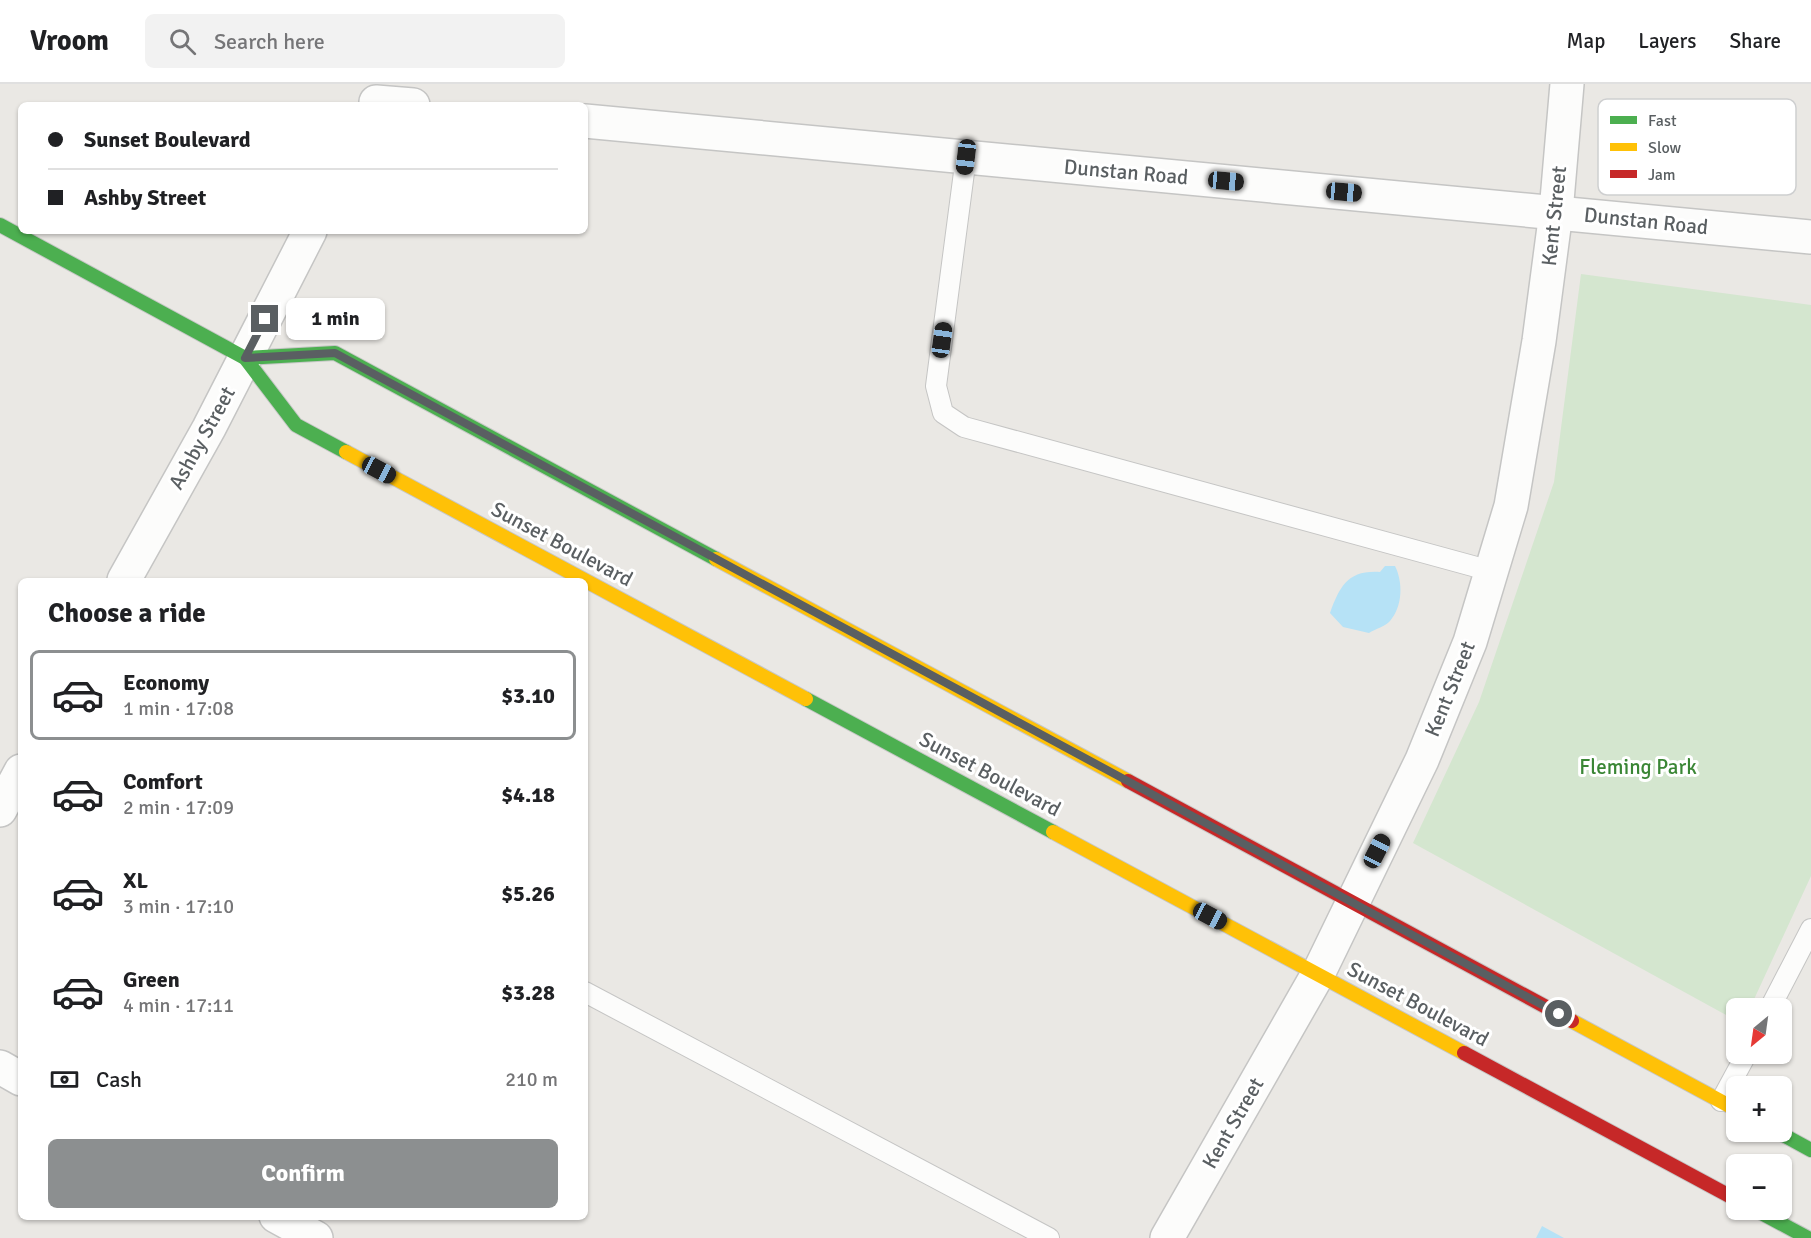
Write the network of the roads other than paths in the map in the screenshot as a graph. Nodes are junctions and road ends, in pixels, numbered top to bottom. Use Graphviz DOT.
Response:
graph roads {
  1 [pos="1567,84"];
  2 [pos="378,97"];
  3 [pos="400,102"];
  4 [pos="588,121"];
  5 [pos="966,157"];
  6 [pos="1556,212"];
  7 [pos="0,225"];
  8 [pos="308,234"];
  9 [pos="1811,237"];
  10 [pos="245,358"];
  11 [pos="1491,571"];
  12 [pos="125,578"];
  13 [pos="581,578"];
  14 [pos="588,582"];
  15 [pos="18,777"];
  16 [pos="0,810"];
  17 [pos="1352,902"];
  18 [pos="1811,929"];
  19 [pos="1318,974"];
  20 [pos="588,994"];
  21 [pos="1775,998"];
  22 [pos="0,1067"];
  23 [pos="18,1077"];
  24 [pos="1726,1104"];
  25 [pos="1792,1140"];
  26 [pos="1811,1150"];
  27 [pos="1726,1194"];
  28 [pos="283,1220"];
  29 [pos="1774,1220"];
  30 [pos="316,1238"];
  31 [pos="1049,1238"];
  32 [pos="1167,1238"];
  33 [pos="1808,1238"];
  1 -- 6 [label="street, Kent Street"];
  2 -- 3 [label="street"];
  4 -- 5 [label="street, Dunstan Road"];
  5 -- 6 [label="street, Dunstan Road"];
  5 -- 11 [label="lane"];
  6 -- 9 [label="street, Dunstan Road"];
  6 -- 11 [label="street, Kent Street"];
  7 -- 10 [label="street, Sunset Boulevard"];
  8 -- 10 [label="street, Ashby Street"];
  10 -- 12 [label="street, Ashby Street"];
  10 -- 13 [label="street, Sunset Boulevard"];
  10 -- 17 [label="street"];
  11 -- 17 [label="street, Kent Street"];
  14 -- 19 [label="street, Sunset Boulevard"];
  15 -- 16 [label="street"];
  17 -- 19 [label="street, Kent Street"];
  17 -- 24 [label="street"];
  18 -- 21 [label="lane"];
  19 -- 27 [label="street, Sunset Boulevard"];
  19 -- 32 [label="street, Kent Street"];
  20 -- 31 [label="lane"];
  22 -- 23 [label="street"];
  25 -- 26 [label="street"];
  28 -- 30 [label="street"];
  29 -- 33 [label="street"];
}
